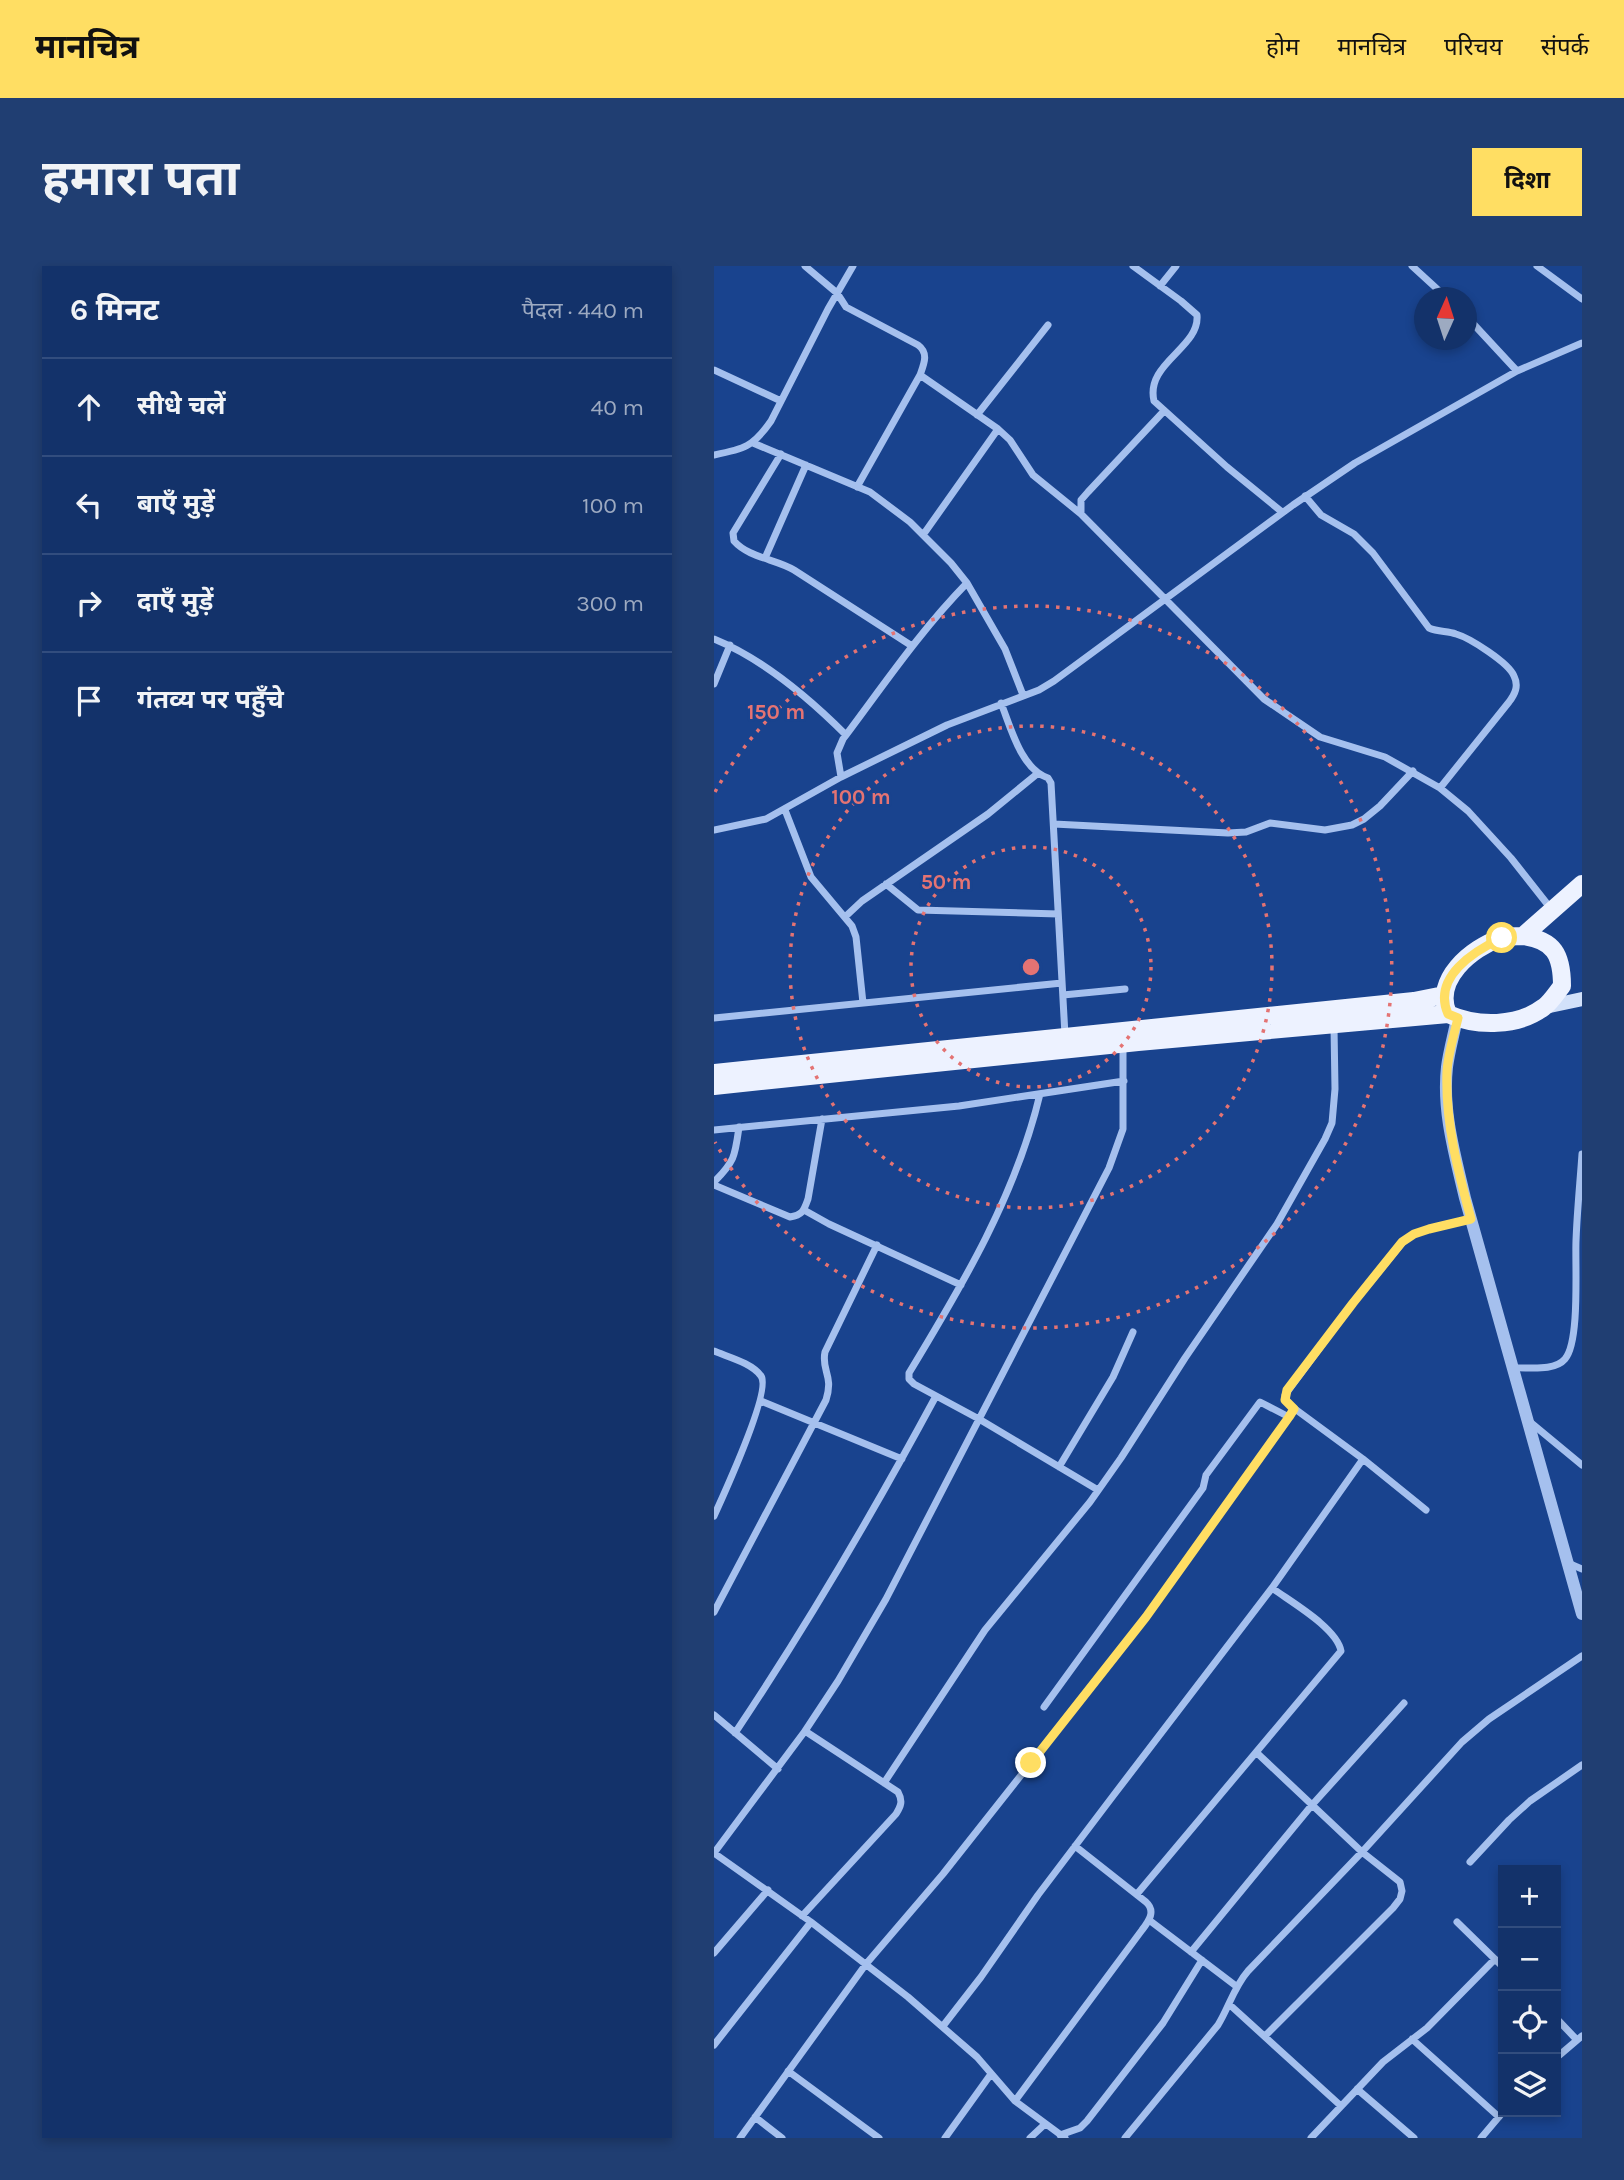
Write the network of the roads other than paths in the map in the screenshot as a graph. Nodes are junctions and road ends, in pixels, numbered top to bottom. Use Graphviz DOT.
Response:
graph roads {
  1 [pos="805,266"];
  2 [pos="853,266"];
  3 [pos="1133,266"];
  4 [pos="1176,266"];
  5 [pos="1412,266"];
  6 [pos="1537,266"];
  7 [pos="1160,286"];
  8 [pos="1435,287"];
  9 [pos="837,293"];
  10 [pos="1582,299"];
  11 [pos="1048,326"];
  12 [pos="1477,328"];
  13 [pos="1582,343"];
  14 [pos="714,370"];
  15 [pos="1517,372"];
  16 [pos="920,375"];
  17 [pos="781,401"];
  18 [pos="1164,411"];
  19 [pos="977,415"];
  20 [pos="998,429"];
  21 [pos="753,443"];
  22 [pos="781,454"];
  23 [pos="714,455"];
  24 [pos="806,465"];
  25 [pos="857,487"];
  26 [pos="1305,496"];
  27 [pos="1282,512"];
  28 [pos="1081,514"];
  29 [pos="923,535"];
  30 [pos="765,558"];
  31 [pos="967,583"];
  32 [pos="1165,599"];
  33 [pos="714,639"];
  34 [pos="730,645"];
  35 [pos="912,646"];
  36 [pos="714,684"];
  37 [pos="1023,695"];
  38 [pos="1001,703"];
  39 [pos="846,735"];
  40 [pos="1413,771"];
  41 [pos="1037,774"];
  42 [pos="841,777"];
  43 [pos="1440,788"];
  44 [pos="785,810"];
  45 [pos="1054,824"];
  46 [pos="714,830"];
  47 [pos="886,884"];
  48 [pos="1582,884"];
  49 [pos="1552,910"];
  50 [pos="1058,914"];
  51 [pos="846,916"];
  52 [pos="1523,936"];
  53 [pos="1062,983"];
  54 [pos="1125,989"];
  55 [pos="1063,995"];
  56 [pos="1444,995"];
  57 [pos="1582,999"];
  58 [pos="863,1003"];
  59 [pos="1545,1007"];
  60 [pos="1453,1016"];
  61 [pos="714,1018"];
  62 [pos="1334,1023"];
  63 [pos="1066,1042"];
  64 [pos="1123,1044"];
  65 [pos="714,1073"];
  66 [pos="1124,1081"];
  67 [pos="714,1086"];
  68 [pos="1040,1094"];
  69 [pos="822,1119"];
  70 [pos="739,1127"];
  71 [pos="714,1130"];
  72 [pos="1582,1154"];
  73 [pos="714,1183"];
  74 [pos="804,1210"];
  75 [pos="1471,1219"];
  76 [pos="877,1245"];
  77 [pos="961,1285"];
  78 [pos="1133,1332"];
  79 [pos="714,1351"];
  80 [pos="1513,1368"];
  81 [pos="936,1396"];
  82 [pos="761,1401"];
  83 [pos="1294,1409"];
  84 [pos="1289,1417"];
  85 [pos="979,1419"];
  86 [pos="1527,1419"];
  87 [pos="814,1424"];
  88 [pos="902,1459"];
  89 [pos="1363,1459"];
  90 [pos="1582,1465"];
  91 [pos="1059,1467"];
  92 [pos="714,1487"];
  93 [pos="1098,1490"];
  94 [pos="725,1492"];
  95 [pos="1426,1510"];
  96 [pos="714,1516"];
  97 [pos="1567,1562"];
  98 [pos="1582,1569"];
  99 [pos="1272,1588"];
  100 [pos="714,1612"];
  101 [pos="1582,1614"];
  102 [pos="1582,1656"];
  103 [pos="1404,1703"];
  104 [pos="1044,1707"];
  105 [pos="714,1715"];
  106 [pos="805,1731"];
  107 [pos="734,1732"];
  108 [pos="1257,1753"];
  109 [pos="1582,1765"];
  110 [pos="778,1769"];
  111 [pos="884,1783"];
  112 [pos="1312,1805"];
  113 [pos="1075,1846"];
  114 [pos="1362,1852"];
  115 [pos="714,1853"];
  116 [pos="1470,1862"];
  117 [pos="768,1890"];
  118 [pos="1137,1895"];
  119 [pos="802,1916"];
  120 [pos="1149,1920"];
  121 [pos="811,1922"];
  122 [pos="1457,1922"];
  123 [pos="1191,1952"];
  124 [pos="714,1953"];
  125 [pos="1495,1959"];
  126 [pos="1202,1960"];
  127 [pos="1498,1962"];
  128 [pos="866,1964"];
  129 [pos="1236,1986"];
  130 [pos="1230,2005"];
  131 [pos="1561,2022"];
  132 [pos="943,2026"];
  133 [pos="1265,2036"];
  134 [pos="1580,2038"];
  135 [pos="1412,2039"];
  136 [pos="714,2045"];
  137 [pos="1561,2054"];
  138 [pos="788,2071"];
  139 [pos="991,2074"];
  140 [pos="1357,2089"];
  141 [pos="1015,2101"];
  142 [pos="1341,2106"];
  143 [pos="1498,2111"];
  144 [pos="755,2117"];
  145 [pos="1499,2117"];
  146 [pos="1045,2124"];
  147 [pos="1062,2136"];
  148 [pos="740,2138"];
  149 [pos="782,2138"];
  150 [pos="879,2138"];
  151 [pos="945,2138"];
  152 [pos="1031,2138"];
  153 [pos="1125,2138"];
  154 [pos="1311,2138"];
  155 [pos="1414,2138"];
  156 [pos="1482,2138"];
  1 -- 9 [label="street"];
  2 -- 9 [label="street"];
  3 -- 7 [label="street"];
  4 -- 7 [label="street"];
  5 -- 8 [label="street"];
  6 -- 10 [label="street"];
  7 -- 18 [label="street"];
  9 -- 16 [label="street"];
  9 -- 17 [label="street"];
  11 -- 19 [label="street"];
  12 -- 15 [label="street"];
  13 -- 15 [label="street"];
  14 -- 17 [label="street"];
  15 -- 26 [label="street"];
  16 -- 19 [label="street"];
  16 -- 25 [label="street"];
  17 -- 21 [label="street"];
  18 -- 27 [label="street"];
  18 -- 28 [label="street"];
  19 -- 20 [label="street"];
  20 -- 28 [label="street"];
  20 -- 29 [label="street"];
  21 -- 22 [label="street"];
  21 -- 23 [label="street"];
  22 -- 24 [label="street"];
  22 -- 30 [label="street"];
  24 -- 25 [label="street"];
  24 -- 30 [label="street"];
  25 -- 29 [label="street"];
  26 -- 27 [label="street"];
  26 -- 43 [label="street"];
  27 -- 32 [label="street"];
  28 -- 32 [label="street"];
  29 -- 31 [label="street"];
  30 -- 35 [label="street"];
  31 -- 35 [label="street"];
  31 -- 37 [label="street"];
  32 -- 37 [label="street"];
  32 -- 40 [label="street"];
  33 -- 34 [label="street"];
  34 -- 36 [label="street"];
  34 -- 39 [label="street"];
  35 -- 39 [label="street"];
  37 -- 38 [label="street"];
  38 -- 41 [label="street"];
  38 -- 42 [label="street"];
  39 -- 42 [label="street"];
  40 -- 43 [label="street"];
  40 -- 45 [label="street"];
  41 -- 45 [label="street"];
  41 -- 47 [label="street"];
  42 -- 44 [label="street"];
  43 -- 49 [label="street"];
  44 -- 46 [label="street"];
  44 -- 51 [label="street"];
  45 -- 50 [label="street"];
  47 -- 50 [label="street"];
  47 -- 51 [label="street"];
  48 -- 49 [label="main road"];
  49 -- 52 [label="main road"];
  50 -- 53 [label="street"];
  51 -- 58 [label="street"];
  52 -- 56 [label="main road"];
  52 -- 59 [label="main road"];
  53 -- 55 [label="street"];
  53 -- 58 [label="street"];
  54 -- 55 [label="street"];
  55 -- 63 [label="street"];
  56 -- 60 [label="main road"];
  56 -- 63 [label="main road"];
  57 -- 59 [label="main road"];
  58 -- 61 [label="street"];
  59 -- 60 [label="main road"];
  60 -- 62 [label="main road"];
  60 -- 75 [label="street"];
  62 -- 64 [label="main road"];
  62 -- 93 [label="street"];
  63 -- 64 [label="main road"];
  63 -- 65 [label="main road"];
  63 -- 67 [label="main road"];
  64 -- 66 [label="street"];
  66 -- 68 [label="street"];
  66 -- 85 [label="street"];
  68 -- 69 [label="street"];
  68 -- 77 [label="street"];
  69 -- 70 [label="street"];
  69 -- 74 [label="street"];
  70 -- 71 [label="street"];
  70 -- 73 [label="street"];
  72 -- 80 [label="street"];
  73 -- 74 [label="street"];
  74 -- 76 [label="street"];
  75 -- 80 [label="street"];
  75 -- 83 [label="street"];
  76 -- 77 [label="street"];
  76 -- 87 [label="street"];
  77 -- 81 [label="street"];
  78 -- 91 [label="street"];
  79 -- 82 [label="street"];
  80 -- 86 [label="street"];
  81 -- 85 [label="street"];
  81 -- 88 [label="street"];
  82 -- 87 [label="street"];
  82 -- 94 [label="street"];
  83 -- 84 [label="street"];
  83 -- 89 [label="street"];
  84 -- 104 [label="street"];
  84 -- 128 [label="street"];
  85 -- 91 [label="street"];
  85 -- 106 [label="street"];
  86 -- 90 [label="street"];
  86 -- 97 [label="street"];
  87 -- 88 [label="street"];
  87 -- 100 [label="street"];
  88 -- 107 [label="street"];
  89 -- 95 [label="street"];
  89 -- 99 [label="street"];
  91 -- 93 [label="street"];
  92 -- 94 [label="street"];
  93 -- 111 [label="street"];
  94 -- 96 [label="street"];
  97 -- 98 [label="street"];
  97 -- 101 [label="street"];
  99 -- 108 [label="street"];
  99 -- 113 [label="street"];
  102 -- 114 [label="street"];
  103 -- 112 [label="street"];
  105 -- 107 [label="street"];
  106 -- 110 [label="street"];
  106 -- 111 [label="street"];
  107 -- 110 [label="street"];
  108 -- 112 [label="street"];
  108 -- 118 [label="street"];
  109 -- 116 [label="street"];
  110 -- 115 [label="street"];
  111 -- 119 [label="street"];
  112 -- 114 [label="street"];
  112 -- 123 [label="street"];
  113 -- 118 [label="street"];
  113 -- 132 [label="street"];
  114 -- 129 [label="street"];
  114 -- 133 [label="street"];
  115 -- 117 [label="street"];
  117 -- 119 [label="street"];
  117 -- 124 [label="street"];
  118 -- 120 [label="street"];
  119 -- 121 [label="street"];
  120 -- 123 [label="street"];
  120 -- 141 [label="street"];
  121 -- 128 [label="street"];
  121 -- 136 [label="street"];
  122 -- 125 [label="street"];
  123 -- 126 [label="street"];
  125 -- 127 [label="street"];
  125 -- 135 [label="street"];
  126 -- 129 [label="street"];
  126 -- 147 [label="street"];
  128 -- 132 [label="street"];
  128 -- 138 [label="street"];
  129 -- 130 [label="street"];
  130 -- 133 [label="street"];
  130 -- 153 [label="street"];
  131 -- 134 [label="street"];
  132 -- 139 [label="street"];
  133 -- 142 [label="street"];
  134 -- 137 [label="street"];
  135 -- 140 [label="street"];
  135 -- 143 [label="street"];
  138 -- 144 [label="street"];
  138 -- 150 [label="street"];
  139 -- 141 [label="street"];
  139 -- 151 [label="street"];
  140 -- 142 [label="street"];
  140 -- 155 [label="street"];
  141 -- 146 [label="street"];
  142 -- 154 [label="street"];
  144 -- 148 [label="street"];
  144 -- 149 [label="street"];
  145 -- 156 [label="street"];
  146 -- 147 [label="street"];
  146 -- 152 [label="street"];
}
